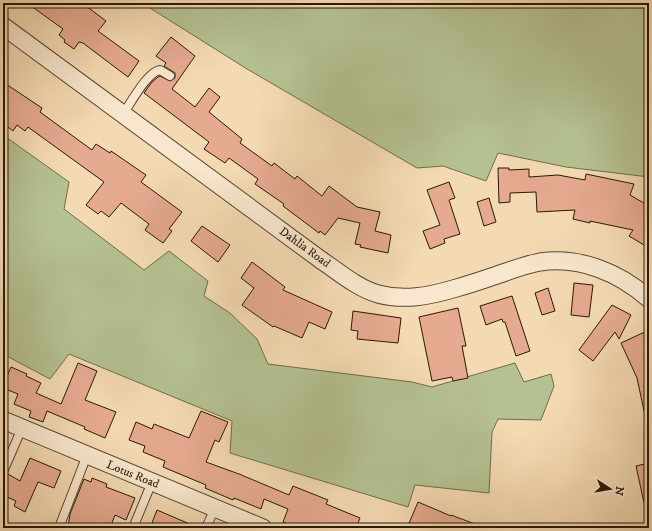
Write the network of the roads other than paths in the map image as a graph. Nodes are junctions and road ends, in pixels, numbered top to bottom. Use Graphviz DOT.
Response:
graph roads {
  1 [pos="3,26"];
  2 [pos="170,76"];
  3 [pos="123,114"];
  4 [pos="649,299"];
  5 [pos="3,420"];
  6 [pos="22,428"];
  7 [pos="87,455"];
  8 [pos="3,472"];
  9 [pos="152,482"];
  10 [pos="215,508"];
  11 [pos="60,525"];
  12 [pos="133,528"];
  13 [pos="206,528"];
  14 [pos="263,528"];
  1 -- 3 [label="street, Dahlia Road"];
  2 -- 3 [label="lane"];
  3 -- 4 [label="street, Dahlia Road"];
  5 -- 6 [label="street, Lotus Road"];
  6 -- 7 [label="street, Lotus Road"];
  6 -- 8 [label="lane"];
  7 -- 9 [label="street, Lotus Road"];
  7 -- 11 [label="lane"];
  9 -- 10 [label="street, Lotus Road"];
  9 -- 12 [label="lane"];
  10 -- 13 [label="lane"];
  10 -- 14 [label="street, Lotus Road"];
}
